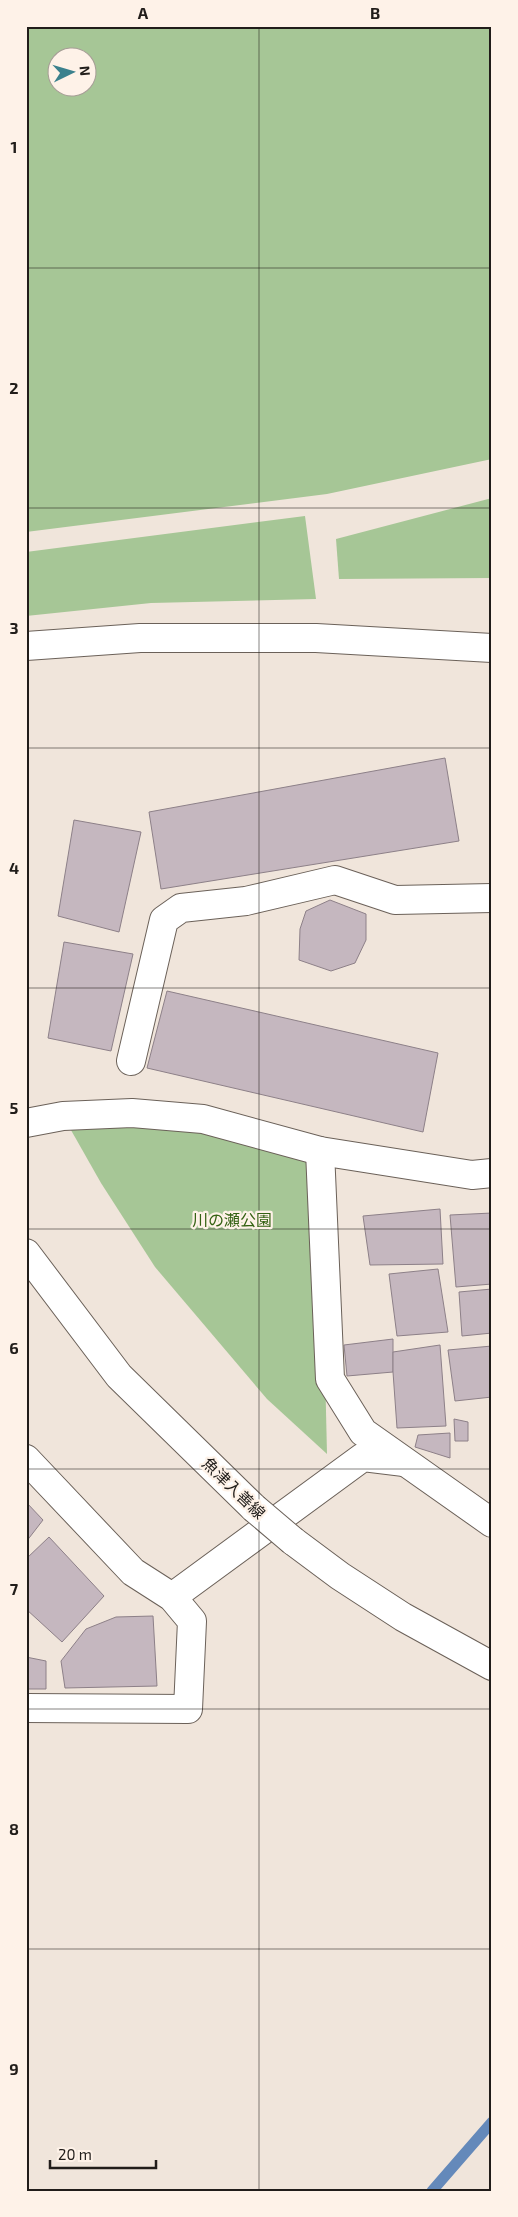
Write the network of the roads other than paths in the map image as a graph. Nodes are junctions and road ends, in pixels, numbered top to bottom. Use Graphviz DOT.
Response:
graph roads {
  1 [pos="26,646"];
  2 [pos="492,648"];
  3 [pos="492,898"];
  4 [pos="130,1061"];
  5 [pos="26,1123"];
  6 [pos="320,1151"];
  7 [pos="492,1173"];
  8 [pos="26,1252"];
  9 [pos="26,1459"];
  10 [pos="405,1462"];
  11 [pos="492,1523"];
  12 [pos="172,1598"];
  13 [pos="492,1666"];
  14 [pos="26,1708"];
  1 -- 2 [label="street"];
  3 -- 4 [label="street"];
  5 -- 6 [label="street"];
  6 -- 7 [label="street"];
  6 -- 10 [label="street"];
  8 -- 13 [label="street, 魚津入善線, bridge"];
  9 -- 12 [label="street"];
  10 -- 11 [label="street"];
  10 -- 12 [label="street"];
  12 -- 14 [label="street"];
}
